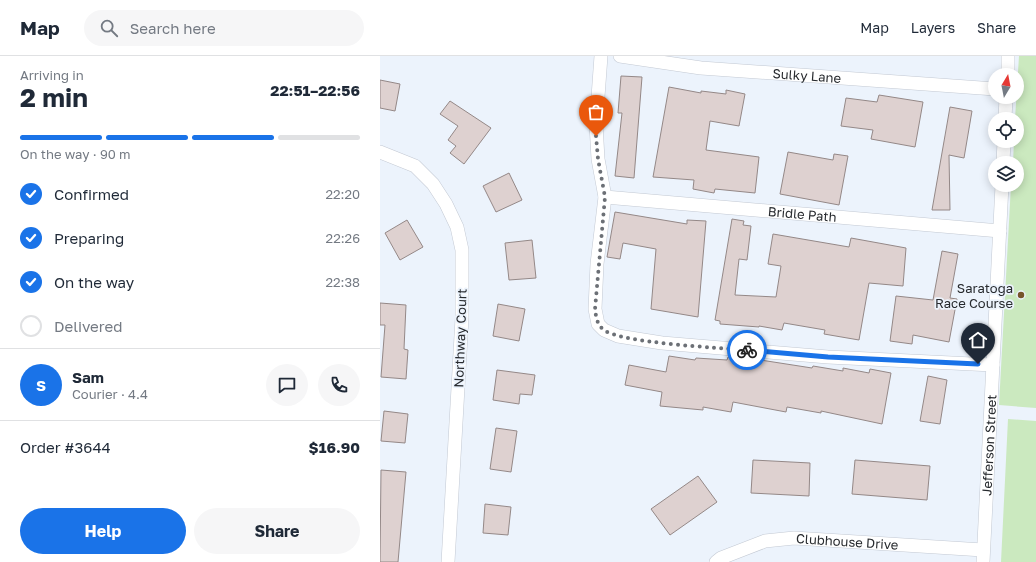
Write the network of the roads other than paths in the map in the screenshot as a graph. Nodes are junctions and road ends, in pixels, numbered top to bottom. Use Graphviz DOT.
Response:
graph roads {
  1 [pos="601,56"];
  2 [pos="620,56"];
  3 [pos="1008,56"];
  4 [pos="1008,68"];
  5 [pos="988,89"];
  6 [pos="380,152"];
  7 [pos="1002,192"];
  8 [pos="605,197"];
  9 [pos="1000,231"];
  10 [pos="993,365"];
  11 [pos="983,556"];
  12 [pos="448,562"];
  13 [pos="716,562"];
  1 -- 8 [label="street"];
  2 -- 5 [label="street, Sulky Lane"];
  3 -- 4 [label="street"];
  6 -- 12 [label="street, Northway Court"];
  7 -- 9 [label="street, Jefferson Street"];
  8 -- 9 [label="street, Bridle Path"];
  8 -- 10 [label="street"];
  9 -- 10 [label="street, Jefferson Street"];
  10 -- 11 [label="street, Jefferson Street"];
  11 -- 13 [label="street, Clubhouse Drive"];
}
